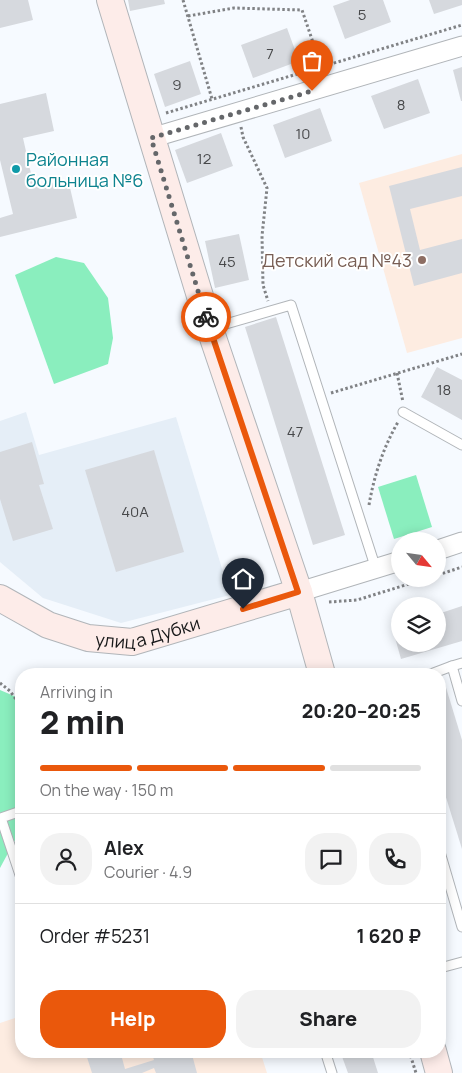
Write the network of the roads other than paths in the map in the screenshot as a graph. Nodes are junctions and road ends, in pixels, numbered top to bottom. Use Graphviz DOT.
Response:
graph roads {
  1 [pos="110,0"];
  2 [pos="462,46"];
  3 [pos="151,138"];
  4 [pos="210,329"];
  5 [pos="403,412"];
  6 [pos="462,445"];
  7 [pos="462,542"];
  8 [pos="446,547"];
  9 [pos="391,564"];
  10 [pos="376,569"];
  11 [pos="309,597"];
  12 [pos="0,598"];
  13 [pos="462,663"];
  14 [pos="452,666"];
  15 [pos="321,668"];
  16 [pos="446,668"];
  17 [pos="462,700"];
  18 [pos="15,813"];
  19 [pos="15,860"];
  20 [pos="446,872"];
  21 [pos="462,927"];
  22 [pos="462,962"];
  23 [pos="446,966"];
  24 [pos="327,1058"];
  25 [pos="435,1058"];
  26 [pos="332,1073"];
  27 [pos="439,1073"];
  1 -- 3 [label="main road"];
  2 -- 3 [label="street"];
  3 -- 4 [label="main road"];
  4 -- 10 [label="lane"];
  4 -- 11 [label="main road"];
  5 -- 6 [label="lane"];
  7 -- 8 [label="street"];
  9 -- 10 [label="street"];
  10 -- 11 [label="street"];
  11 -- 12 [label="main road, улица Дубки"];
  11 -- 15 [label="main road"];
  13 -- 14 [label="lane"];
  14 -- 16 [label="lane"];
  14 -- 17 [label="lane"];
  18 -- 19 [label="lane"];
  20 -- 21 [label="lane"];
  22 -- 23 [label="lane"];
  24 -- 26 [label="lane"];
  25 -- 27 [label="main road"];
}
